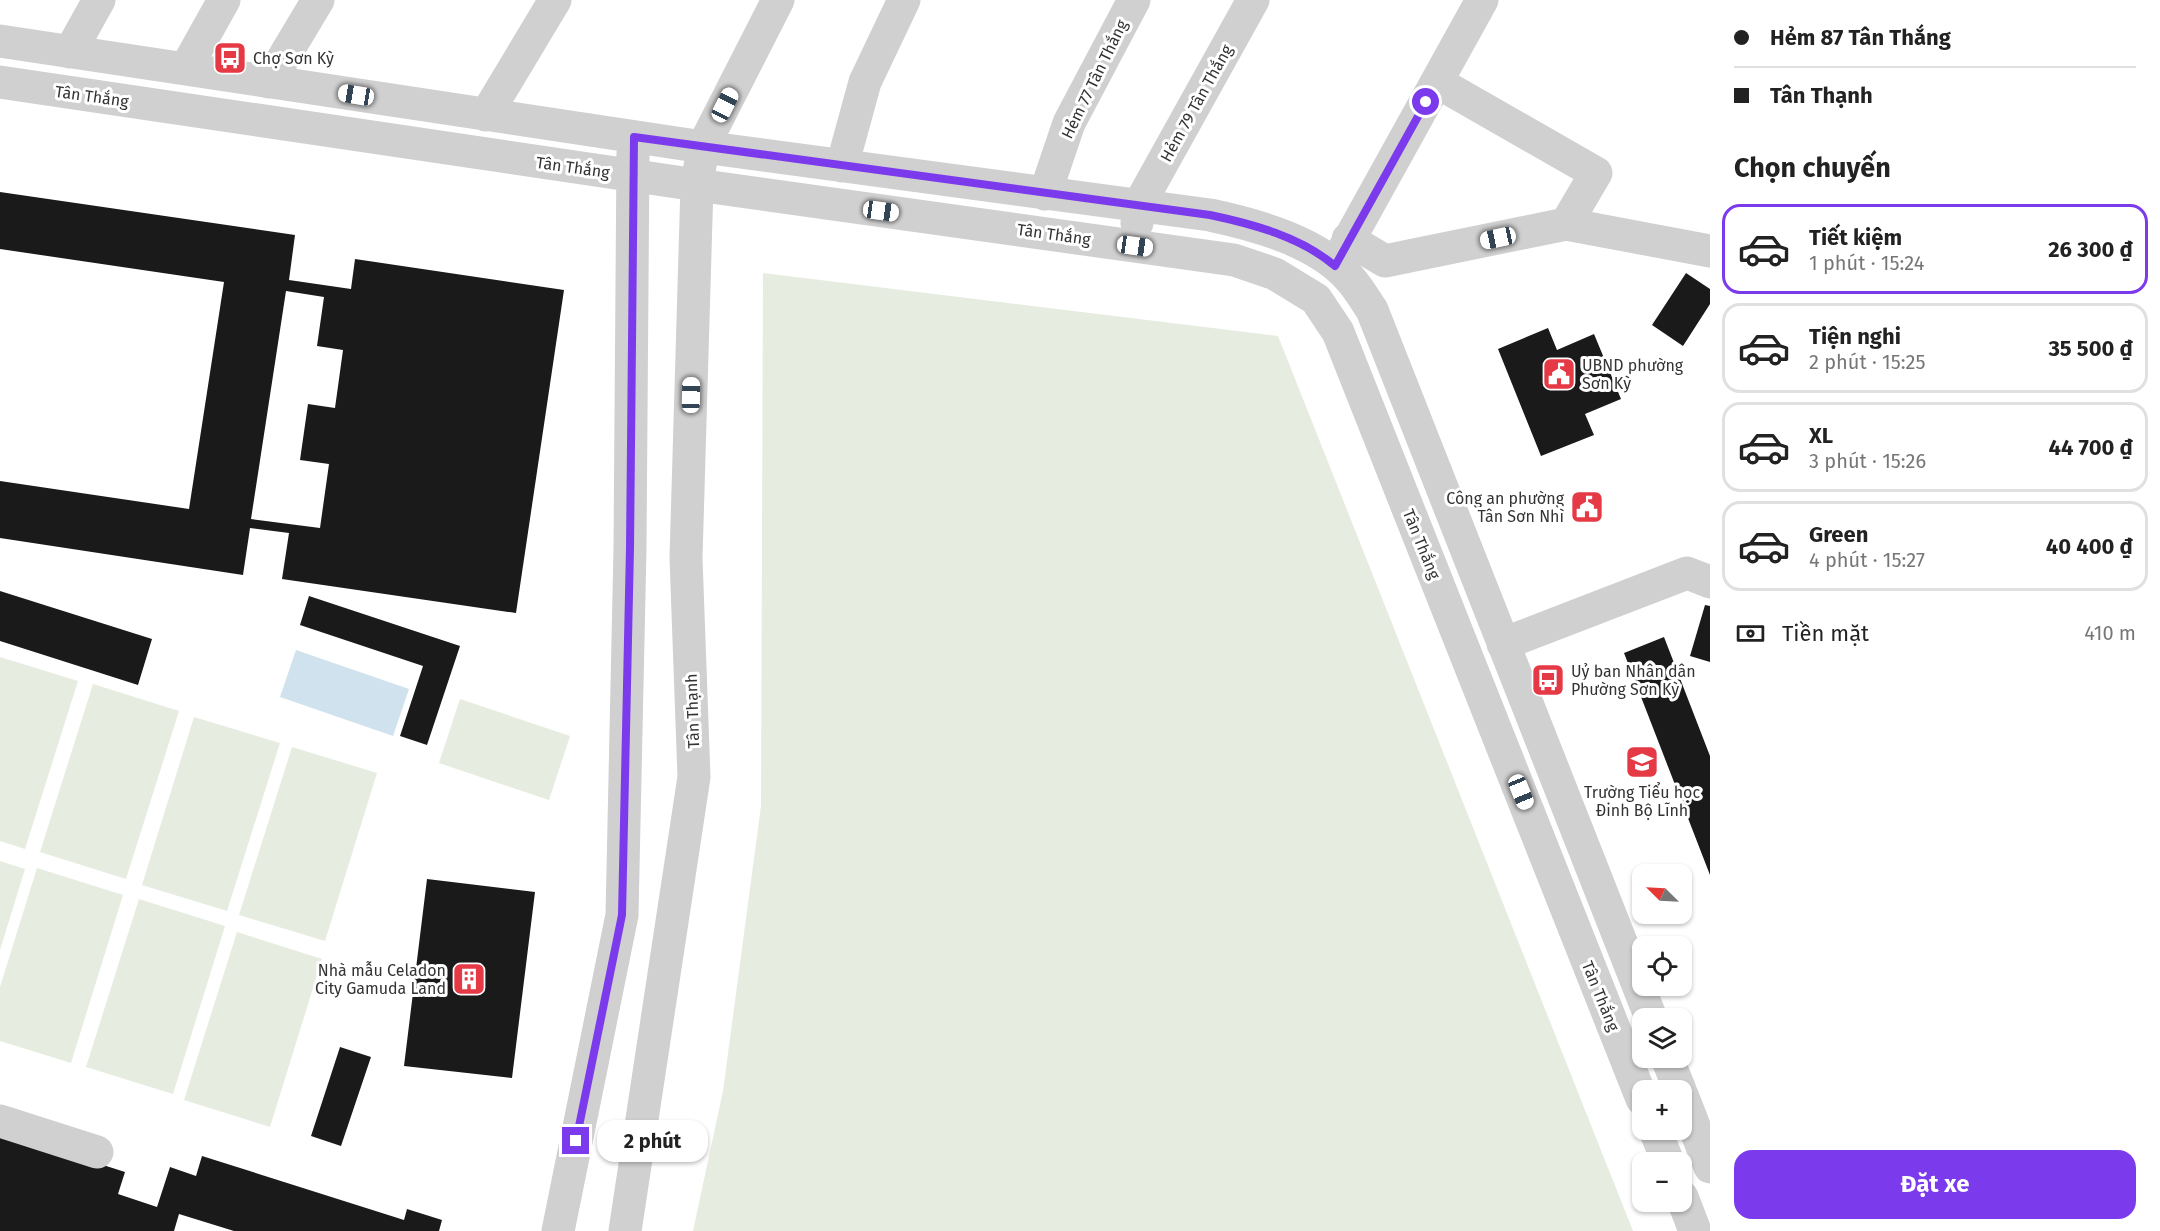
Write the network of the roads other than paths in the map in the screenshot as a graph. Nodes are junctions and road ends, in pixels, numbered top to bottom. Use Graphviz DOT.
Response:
graph roads {
  1 [pos="99,0"];
  2 [pos="224,0"];
  3 [pos="318,0"];
  4 [pos="555,0"];
  5 [pos="778,0"];
  6 [pos="904,0"];
  7 [pos="1134,0"];
  8 [pos="1253,0"];
  9 [pos="1482,0"];
  10 [pos="0,40"];
  11 [pos="70,52"];
  12 [pos="186,68"];
  13 [pos="0,82"];
  14 [pos="269,82"];
  15 [pos="1437,82"];
  16 [pos="486,115"];
  17 [pos="634,137"];
  18 [pos="703,147"];
  19 [pos="842,166"];
  20 [pos="632,175"];
  21 [pos="697,185"];
  22 [pos="1045,194"];
  23 [pos="1139,205"];
  24 [pos="1566,224"];
  25 [pos="1135,246"];
  26 [pos="1710,251"];
  27 [pos="1341,253"];
  28 [pos="1316,300"];
  29 [pos="1710,582"];
  30 [pos="1503,644"];
  31 [pos="1647,1008"];
  32 [pos="1634,1080"];
  33 [pos="0,1121"];
  34 [pos="1692,1121"];
  35 [pos="97,1152"];
  36 [pos="1710,1167"];
  37 [pos="1688,1212"];
  38 [pos="558,1231"];
  39 [pos="625,1231"];
  40 [pos="1695,1231"];
  1 -- 11 [label="street"];
  2 -- 12 [label="street"];
  3 -- 14 [label="street"];
  4 -- 16 [label="street"];
  5 -- 18 [label="street, Tân Thạnh"];
  6 -- 19 [label="street"];
  7 -- 22 [label="street, Hẻm 77 Tân Thắng"];
  8 -- 23 [label="street, Hẻm 79 Tân Thắng"];
  9 -- 15 [label="street"];
  10 -- 11 [label="street"];
  11 -- 12 [label="street"];
  12 -- 14 [label="street"];
  13 -- 20 [label="street, Tân Thắng"];
  14 -- 16 [label="street"];
  15 -- 24 [label="street"];
  15 -- 27 [label="street"];
  16 -- 17 [label="street"];
  17 -- 18 [label="street"];
  17 -- 20 [label="street"];
  18 -- 19 [label="street"];
  18 -- 21 [label="street, Tân Thạnh"];
  19 -- 22 [label="street"];
  20 -- 21 [label="street, Tân Thắng"];
  20 -- 38 [label="street"];
  21 -- 25 [label="street, Tân Thắng"];
  21 -- 39 [label="street, Tân Thạnh"];
  22 -- 23 [label="street"];
  23 -- 25 [label="street"];
  23 -- 27 [label="street"];
  24 -- 26 [label="street"];
  24 -- 27 [label="street"];
  25 -- 28 [label="street, Tân Thắng"];
  27 -- 28 [label="street"];
  27 -- 30 [label="street"];
  28 -- 32 [label="street, Tân Thắng"];
  29 -- 30 [label="street"];
  30 -- 31 [label="street"];
  33 -- 35 [label="street"];
  34 -- 36 [label="street"];
  37 -- 40 [label="street"];
}
